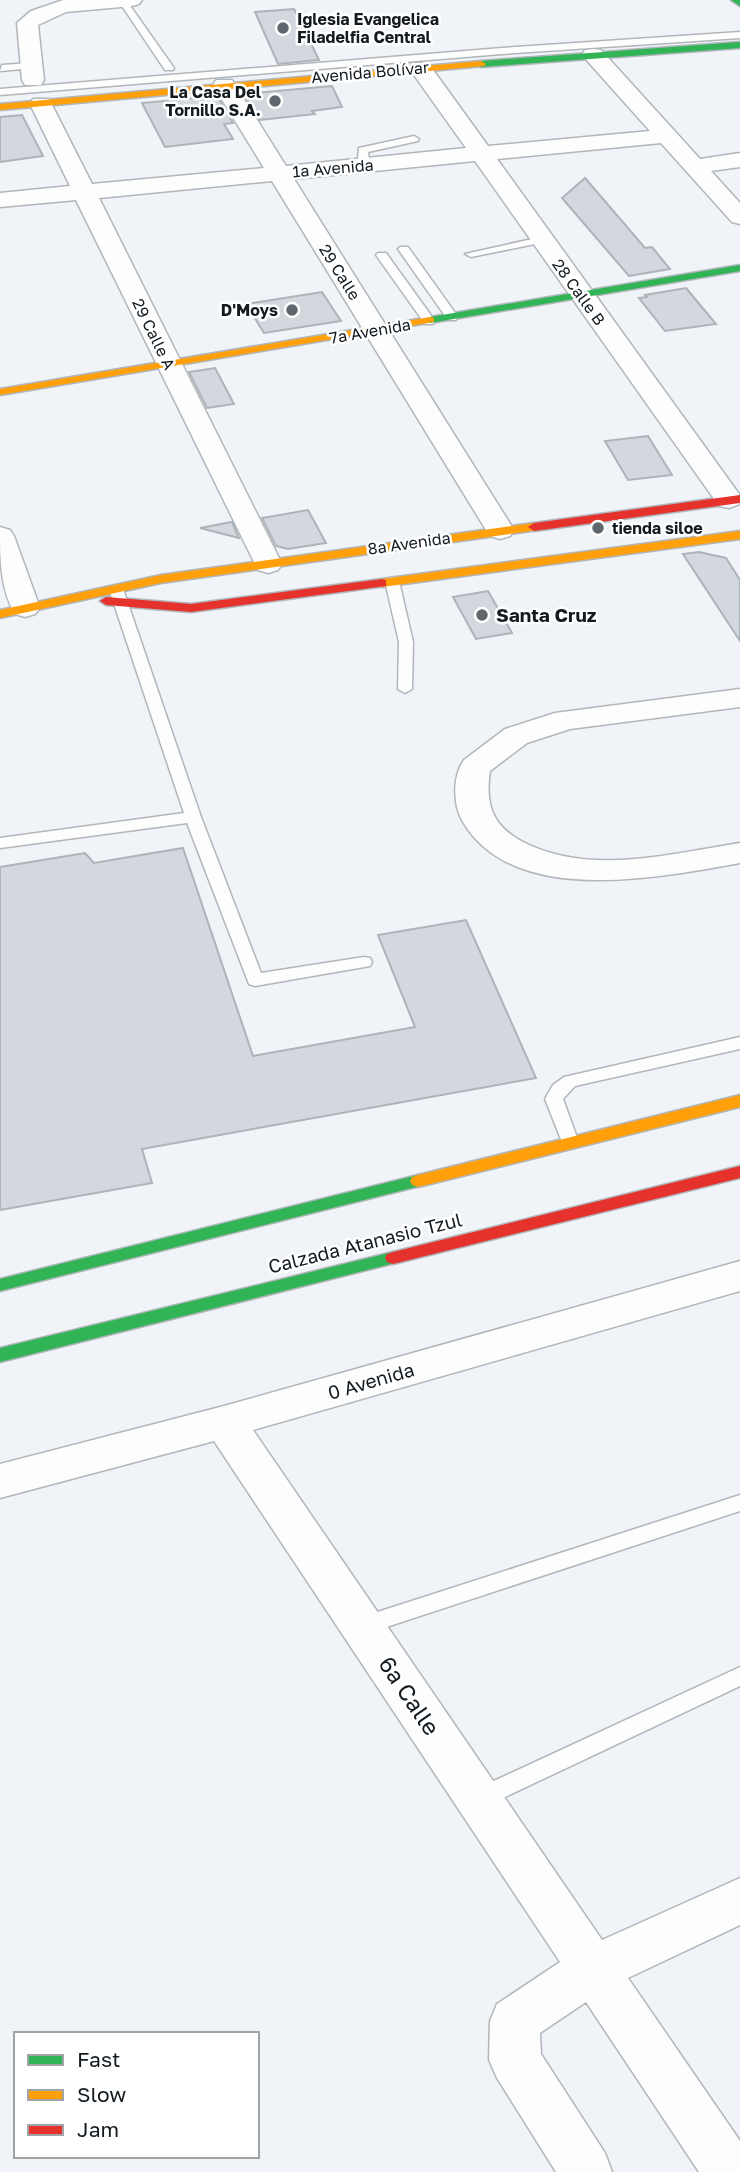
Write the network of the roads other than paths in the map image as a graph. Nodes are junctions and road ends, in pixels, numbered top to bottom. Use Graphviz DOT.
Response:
graph roads {
  1 [pos="132,0"];
  2 [pos="734,0"];
  3 [pos="86,1"];
  4 [pos="122,1"];
  5 [pos="740,2"];
  6 [pos="740,22"];
  7 [pos="740,35"];
  8 [pos="740,45"];
  9 [pos="593,55"];
  10 [pos="169,68"];
  11 [pos="421,68"];
  12 [pos="32,73"];
  13 [pos="1,75"];
  14 [pos="224,85"];
  15 [pos="0,92"];
  16 [pos="41,104"];
  17 [pos="0,107"];
  18 [pos="666,136"];
  19 [pos="414,139"];
  20 [pos="480,154"];
  21 [pos="740,160"];
  22 [pos="366,165"];
  23 [pos="694,167"];
  24 [pos="279,173"];
  25 [pos="84,192"];
  26 [pos="0,200"];
  27 [pos="740,217"];
  28 [pos="541,240"];
  29 [pos="404,249"];
  30 [pos="471,254"];
  31 [pos="382,255"];
  32 [pos="740,268"];
  33 [pos="581,295"];
  34 [pos="452,317"];
  35 [pos="429,321"];
  36 [pos="376,330"];
  37 [pos="170,364"];
  38 [pos="0,392"];
  39 [pos="736,505"];
  40 [pos="500,530"];
  41 [pos="740,535"];
  42 [pos="0,536"];
  43 [pos="268,564"];
  44 [pos="391,581"];
  45 [pos="119,596"];
  46 [pos="13,611"];
  47 [pos="405,689"];
  48 [pos="740,698"];
  49 [pos="193,817"];
  50 [pos="0,843"];
  51 [pos="740,853"];
  52 [pos="364,962"];
  53 [pos="740,1043"];
  54 [pos="740,1101"];
  55 [pos="570,1143"];
  56 [pos="740,1171"];
  57 [pos="740,1276"];
  58 [pos="0,1285"];
  59 [pos="0,1355"];
  60 [pos="225,1422"];
  61 [pos="0,1480"];
  62 [pos="740,1503"];
  63 [pos="362,1626"];
  64 [pos="740,1676"];
  65 [pos="478,1799"];
  66 [pos="740,1901"];
  67 [pos="593,1969"];
  68 [pos="586,2172"];
  69 [pos="730,2172"];
  1 -- 4 [label="street"];
  2 -- 5 [label="main road"];
  3 -- 4 [label="street"];
  3 -- 12 [label="street"];
  4 -- 10 [label="lane"];
  6 -- 10 [label="main road, Avenida Bolívar"];
  7 -- 15 [label="lane"];
  8 -- 9 [label="main road, Avenida Bolívar"];
  9 -- 11 [label="main road, Avenida Bolívar"];
  9 -- 18 [label="street"];
  10 -- 12 [label="main road, Avenida Bolívar"];
  11 -- 14 [label="main road, Avenida Bolívar"];
  11 -- 20 [label="street, 28 Calle B"];
  12 -- 13 [label="main road, Avenida Bolívar"];
  14 -- 16 [label="main road, Avenida Bolívar"];
  14 -- 24 [label="street, 29 Calle"];
  16 -- 17 [label="main road, Avenida Bolívar"];
  16 -- 25 [label="street, 29 Calle A"];
  18 -- 20 [label="street, 1a Avenida"];
  18 -- 23 [label="street"];
  19 -- 22 [label="lane"];
  20 -- 22 [label="street, 1a Avenida"];
  20 -- 28 [label="street, 28 Calle B"];
  21 -- 23 [label="street"];
  22 -- 24 [label="street, 1a Avenida"];
  23 -- 27 [label="street"];
  24 -- 25 [label="street, 1a Avenida"];
  24 -- 36 [label="street, 29 Calle"];
  25 -- 26 [label="street, 1a Avenida"];
  25 -- 37 [label="street, 29 Calle A"];
  28 -- 30 [label="lane"];
  28 -- 33 [label="street, 28 Calle B"];
  29 -- 34 [label="lane"];
  31 -- 35 [label="lane"];
  32 -- 33 [label="main road, 7a Avenida"];
  33 -- 34 [label="main road, 7a Avenida"];
  33 -- 39 [label="street, 28 Calle B"];
  34 -- 35 [label="main road, 7a Avenida"];
  35 -- 36 [label="main road, 7a Avenida"];
  36 -- 37 [label="main road, 7a Avenida"];
  36 -- 40 [label="street, 29 Calle"];
  37 -- 38 [label="main road, 7a Avenida"];
  37 -- 43 [label="street, 29 Calle A"];
  39 -- 40 [label="main road, 8a Avenida"];
  40 -- 43 [label="main road, 8a Avenida"];
  41 -- 44 [label="main road, 8a Avenida"];
  42 -- 46 [label="street"];
  43 -- 45 [label="main road, 8a Avenida"];
  44 -- 45 [label="main road, 8a Avenida"];
  44 -- 47 [label="lane"];
  45 -- 46 [label="main road, 8a Avenida"];
  45 -- 49 [label="lane"];
  48 -- 51 [label="street"];
  49 -- 50 [label="lane"];
  49 -- 52 [label="lane"];
  53 -- 55 [label="lane"];
  54 -- 55 [label="main road"];
  55 -- 58 [label="main road"];
  56 -- 59 [label="main road, Calzada Atanasio Tzul"];
  57 -- 60 [label="street, 0 Avenida"];
  60 -- 61 [label="street, 0 Avenida"];
  60 -- 63 [label="street, 6a Calle"];
  62 -- 63 [label="lane"];
  63 -- 65 [label="street, 6a Calle"];
  64 -- 65 [label="lane"];
  65 -- 67 [label="street, 6a Calle"];
  66 -- 67 [label="street"];
  67 -- 68 [label="street"];
  67 -- 69 [label="street, 6a Calle"];
}
